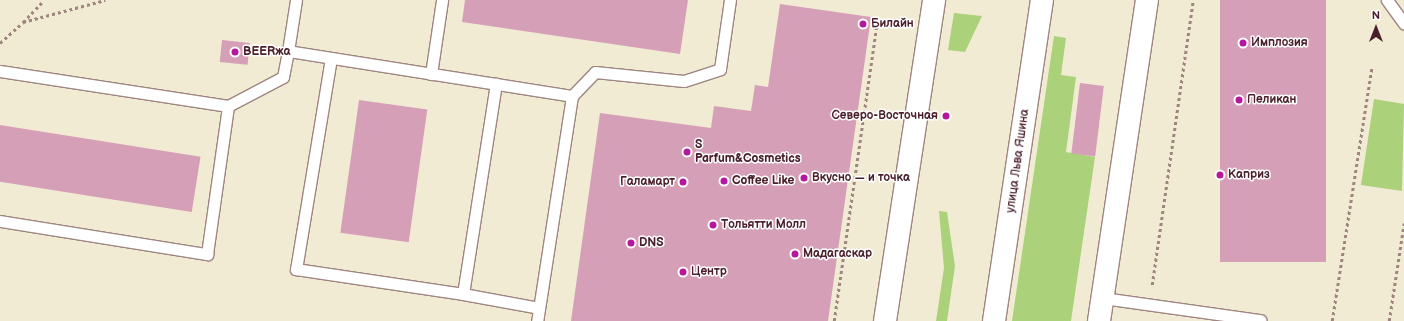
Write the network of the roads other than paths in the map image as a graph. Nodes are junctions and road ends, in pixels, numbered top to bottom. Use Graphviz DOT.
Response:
graph roads {
  1 [pos="296,0"];
  2 [pos="442,0"];
  3 [pos="730,0"];
  4 [pos="934,0"];
  5 [pos="1042,0"];
  6 [pos="1147,0"];
  7 [pos="1388,0"];
  8 [pos="1404,23"];
  9 [pos="288,51"];
  10 [pos="331,58"];
  11 [pos="0,71"];
  12 [pos="431,74"];
  13 [pos="496,84"];
  14 [pos="572,96"];
  15 [pos="228,106"];
  16 [pos="0,221"];
  17 [pos="463,294"];
  18 [pos="1103,298"];
  19 [pos="539,308"];
  20 [pos="1260,320"];
  21 [pos="537,321"];
  22 [pos="885,321"];
  23 [pos="994,321"];
  24 [pos="1099,321"];
  1 -- 9 [label="lane"];
  2 -- 12 [label="lane"];
  3 -- 14 [label="lane"];
  4 -- 22 [label="street"];
  5 -- 23 [label="street, улица Льва Яшина"];
  6 -- 18 [label="street"];
  7 -- 8 [label="lane"];
  9 -- 10 [label="lane"];
  9 -- 15 [label="lane"];
  10 -- 12 [label="lane"];
  10 -- 17 [label="lane"];
  11 -- 15 [label="lane"];
  12 -- 13 [label="lane"];
  13 -- 14 [label="lane"];
  13 -- 17 [label="lane"];
  14 -- 19 [label="lane"];
  15 -- 16 [label="lane"];
  17 -- 19 [label="lane"];
  18 -- 20 [label="lane"];
  18 -- 24 [label="street"];
  19 -- 21 [label="lane"];
}
